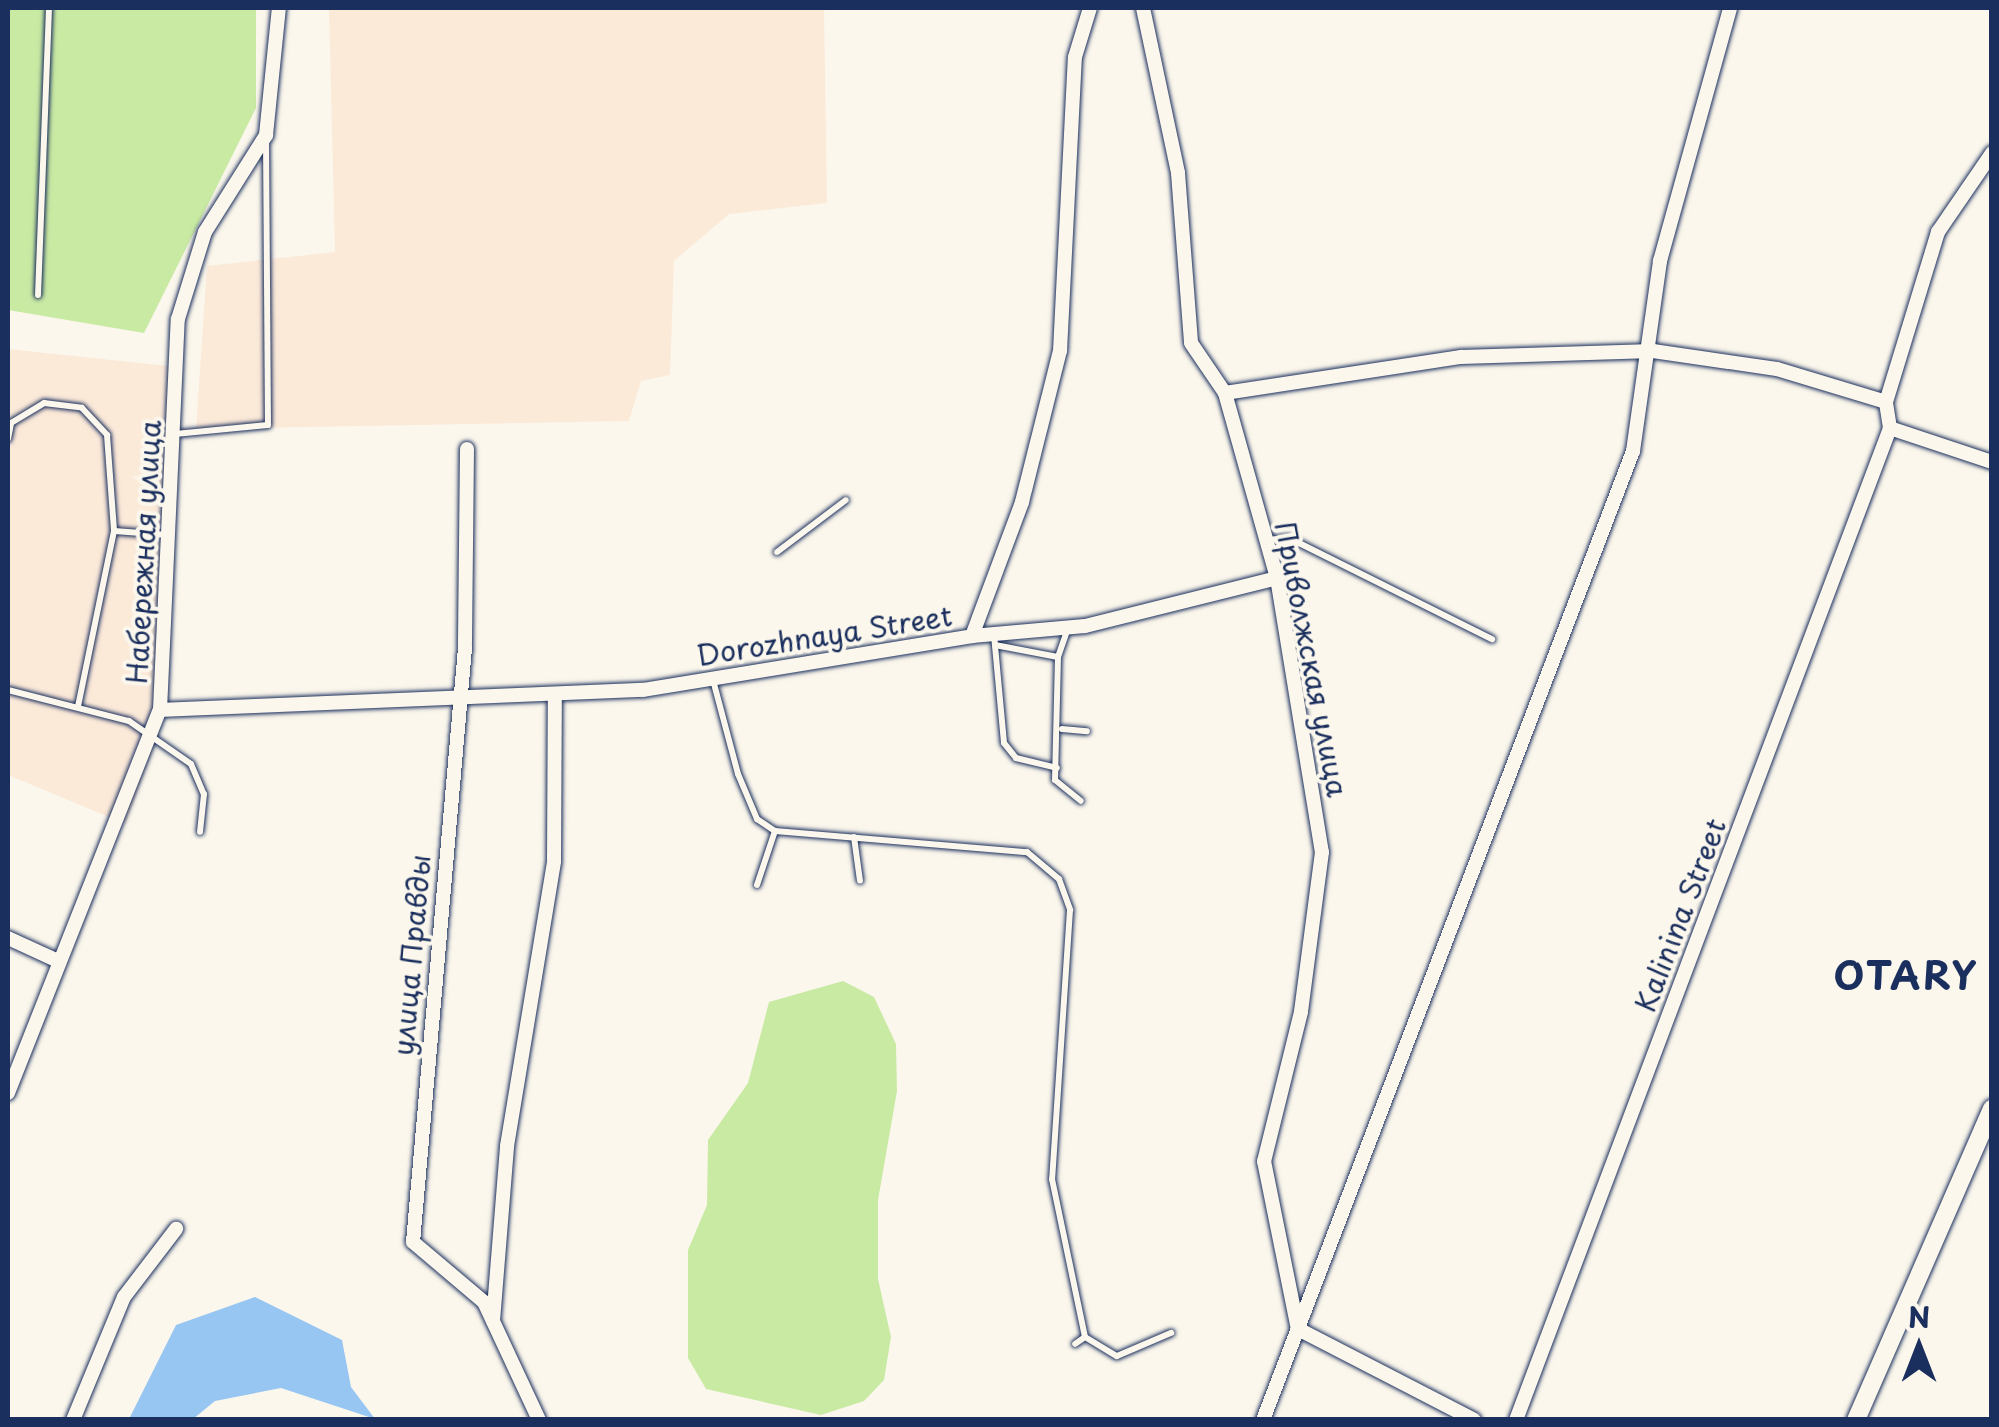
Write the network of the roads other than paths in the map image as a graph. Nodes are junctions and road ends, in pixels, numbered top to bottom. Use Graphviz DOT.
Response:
graph roads {
  1 [pos="49,8"];
  2 [pos="279,8"];
  3 [pos="1090,8"];
  4 [pos="1143,8"];
  5 [pos="1730,8"];
  6 [pos="266,135"];
  7 [pos="1992,153"];
  8 [pos="38,294"];
  9 [pos="1653,351"];
  10 [pos="1225,394"];
  11 [pos="1886,402"];
  12 [pos="1890,428"];
  13 [pos="174,434"];
  14 [pos="8,439"];
  15 [pos="468,449"];
  16 [pos="1992,462"];
  17 [pos="846,500"];
  18 [pos="114,531"];
  19 [pos="171,535"];
  20 [pos="1267,540"];
  21 [pos="777,552"];
  22 [pos="1278,578"];
  23 [pos="1069,627"];
  24 [pos="972,636"];
  25 [pos="994,639"];
  26 [pos="1492,639"];
  27 [pos="1058,657"];
  28 [pos="712,678"];
  29 [pos="8,690"];
  30 [pos="556,697"];
  31 [pos="457,700"];
  32 [pos="78,706"];
  33 [pos="160,710"];
  34 [pos="1062,729"];
  35 [pos="1087,731"];
  36 [pos="149,737"];
  37 [pos="1056,768"];
  38 [pos="1081,802"];
  39 [pos="775,830"];
  40 [pos="200,832"];
  41 [pos="854,837"];
  42 [pos="860,882"];
  43 [pos="757,886"];
  44 [pos="8,938"];
  45 [pos="56,960"];
  46 [pos="8,1093"];
  47 [pos="1992,1108"];
  48 [pos="176,1229"];
  49 [pos="494,1320"];
  50 [pos="1298,1329"];
  51 [pos="1171,1333"];
  52 [pos="1085,1336"];
  53 [pos="1075,1344"];
  54 [pos="74,1420"];
  55 [pos="539,1420"];
  56 [pos="1262,1420"];
  57 [pos="1474,1420"];
  58 [pos="1516,1420"];
  59 [pos="1856,1420"];
  1 -- 8 [label="lane"];
  2 -- 6 [label="street, Набережная улица"];
  3 -- 24 [label="street, Dorozhnaya Street"];
  4 -- 10 [label="street, Приволжская улица"];
  5 -- 9 [label="street"];
  6 -- 13 [label="street, Набережная улица"];
  6 -- 13 [label="lane"];
  7 -- 11 [label="street"];
  9 -- 10 [label="street"];
  9 -- 11 [label="street"];
  9 -- 50 [label="street"];
  10 -- 20 [label="street, Приволжская улица"];
  11 -- 12 [label="street"];
  12 -- 16 [label="street"];
  12 -- 58 [label="street, Kalinina Street"];
  13 -- 19 [label="street, Набережная улица"];
  14 -- 18 [label="lane"];
  15 -- 31 [label="street, улица Правды"];
  17 -- 21 [label="lane"];
  18 -- 19 [label="lane"];
  18 -- 32 [label="lane"];
  19 -- 33 [label="street, Набережная улица"];
  20 -- 22 [label="street, Приволжская улица"];
  20 -- 26 [label="lane"];
  22 -- 23 [label="street"];
  22 -- 50 [label="street, Приволжская улица"];
  23 -- 25 [label="street"];
  23 -- 27 [label="lane"];
  24 -- 25 [label="street"];
  24 -- 28 [label="street, Dorozhnaya Street"];
  25 -- 27 [label="lane"];
  25 -- 37 [label="lane"];
  27 -- 34 [label="lane"];
  28 -- 30 [label="street, Dorozhnaya Street"];
  28 -- 39 [label="lane"];
  29 -- 32 [label="lane"];
  30 -- 31 [label="street, Dorozhnaya Street"];
  30 -- 49 [label="street"];
  31 -- 33 [label="street, Dorozhnaya Street"];
  31 -- 49 [label="street, улица Правды"];
  32 -- 36 [label="lane"];
  33 -- 36 [label="street, Набережная улица"];
  34 -- 35 [label="lane"];
  34 -- 37 [label="lane"];
  36 -- 40 [label="lane"];
  36 -- 45 [label="street, Набережная улица"];
  37 -- 38 [label="lane"];
  39 -- 41 [label="lane"];
  39 -- 43 [label="lane"];
  41 -- 42 [label="lane"];
  41 -- 52 [label="lane"];
  44 -- 45 [label="street"];
  45 -- 46 [label="street, Набережная улица"];
  47 -- 59 [label="street"];
  48 -- 54 [label="street"];
  49 -- 55 [label="street, улица Правды"];
  50 -- 56 [label="street"];
  50 -- 57 [label="street"];
  51 -- 52 [label="lane"];
  52 -- 53 [label="lane"];
}
